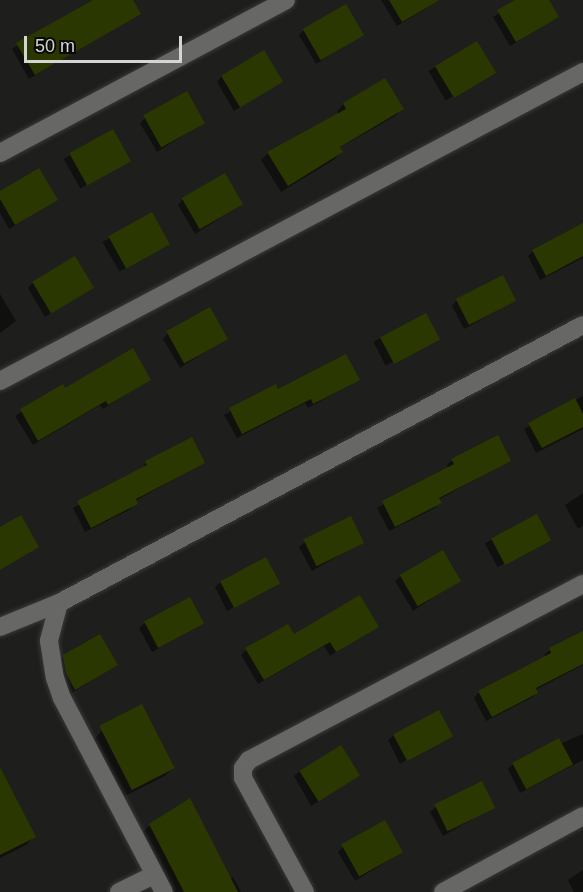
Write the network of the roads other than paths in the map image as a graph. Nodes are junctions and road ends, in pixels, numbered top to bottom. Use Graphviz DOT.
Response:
graph roads {
  1 [pos="286,0"];
  2 [pos="583,72"];
  3 [pos="0,153"];
  4 [pos="583,325"];
  5 [pos="0,381"];
  6 [pos="583,584"];
  7 [pos="59,603"];
  8 [pos="0,627"];
  9 [pos="583,816"];
  10 [pos="154,874"];
  11 [pos="119,892"];
  12 [pos="164,892"];
  13 [pos="305,892"];
  14 [pos="443,892"];
  1 -- 3 [label="street"];
  2 -- 5 [label="street"];
  4 -- 7 [label="street"];
  6 -- 13 [label="street"];
  7 -- 8 [label="street"];
  7 -- 10 [label="street"];
  9 -- 14 [label="street"];
  10 -- 11 [label="street"];
  10 -- 12 [label="street"];
}
